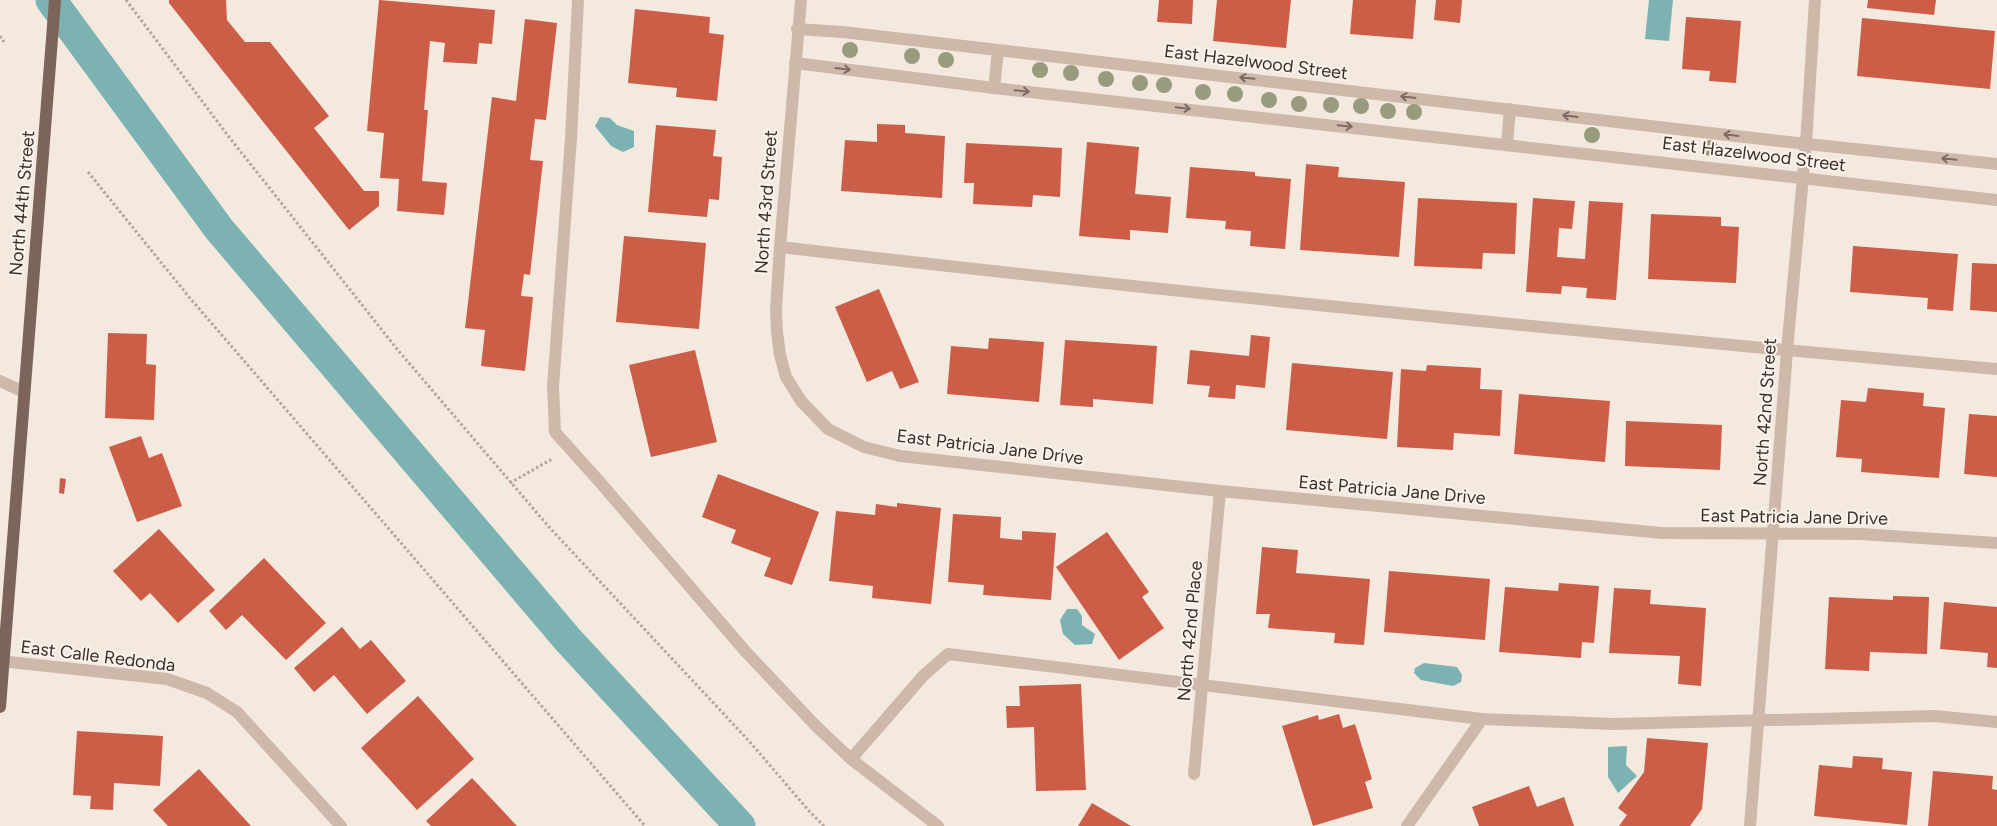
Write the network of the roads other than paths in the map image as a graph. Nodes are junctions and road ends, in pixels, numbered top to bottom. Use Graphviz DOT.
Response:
graph roads {
  1 [pos="55,0"];
  2 [pos="578,0"];
  3 [pos="801,0"];
  4 [pos="1815,0"];
  5 [pos="797,29"];
  6 [pos="998,50"];
  7 [pos="794,63"];
  8 [pos="994,88"];
  9 [pos="1510,109"];
  10 [pos="1507,144"];
  11 [pos="1806,144"];
  12 [pos="1997,164"];
  13 [pos="1803,178"];
  14 [pos="1997,200"];
  15 [pos="780,247"];
  16 [pos="1786,351"];
  17 [pos="1997,369"];
  18 [pos="0,381"];
  19 [pos="24,392"];
  20 [pos="802,401"];
  21 [pos="1220,491"];
  22 [pos="1773,533"];
  23 [pos="1997,542"];
  24 [pos="2,661"];
  25 [pos="1202,685"];
  26 [pos="0,707"];
  27 [pos="1482,719"];
  28 [pos="1758,719"];
  29 [pos="1997,722"];
  30 [pos="851,759"];
  31 [pos="1194,774"];
  32 [pos="341,826"];
  33 [pos="938,826"];
  34 [pos="1407,826"];
  35 [pos="1750,826"];
  1 -- 19 [label="main road, North 44th Street"];
  2 -- 30 [label="street"];
  3 -- 5 [label="street, North 43rd Street"];
  4 -- 11 [label="street, North 42nd Street"];
  5 -- 6 [label="street, East Hazelwood Street"];
  5 -- 7 [label="street, North 43rd Street"];
  6 -- 8 [label="street"];
  9 -- 6 [label="street, East Hazelwood Street, one-way"];
  7 -- 8 [label="street, East Hazelwood Street, one-way"];
  7 -- 15 [label="street, North 43rd Street"];
  8 -- 10 [label="street, East Hazelwood Street, one-way"];
  9 -- 10 [label="street"];
  11 -- 9 [label="street, East Hazelwood Street, one-way"];
  10 -- 13 [label="street, East Hazelwood Street"];
  12 -- 11 [label="street, East Hazelwood Street, one-way"];
  11 -- 13 [label="street, North 42nd Street"];
  13 -- 14 [label="street, East Hazelwood Street"];
  13 -- 16 [label="street, North 42nd Street"];
  15 -- 16 [label="street"];
  15 -- 20 [label="street, North 43rd Street"];
  16 -- 17 [label="street"];
  16 -- 22 [label="street, North 42nd Street"];
  18 -- 19 [label="street"];
  19 -- 24 [label="main road, North 44th Street"];
  20 -- 21 [label="street, East Patricia Jane Drive"];
  21 -- 22 [label="street, East Patricia Jane Drive"];
  21 -- 25 [label="street, North 42nd Place"];
  22 -- 23 [label="street, East Patricia Jane Drive"];
  22 -- 28 [label="street, North 42nd Street"];
  24 -- 26 [label="main road, North 44th Street"];
  24 -- 32 [label="street, East Calle Redonda"];
  25 -- 27 [label="street"];
  25 -- 30 [label="street"];
  25 -- 31 [label="street, North 42nd Place"];
  27 -- 28 [label="street"];
  27 -- 34 [label="street"];
  28 -- 29 [label="street"];
  28 -- 35 [label="street, North 42nd Street"];
  30 -- 33 [label="street"];
}
